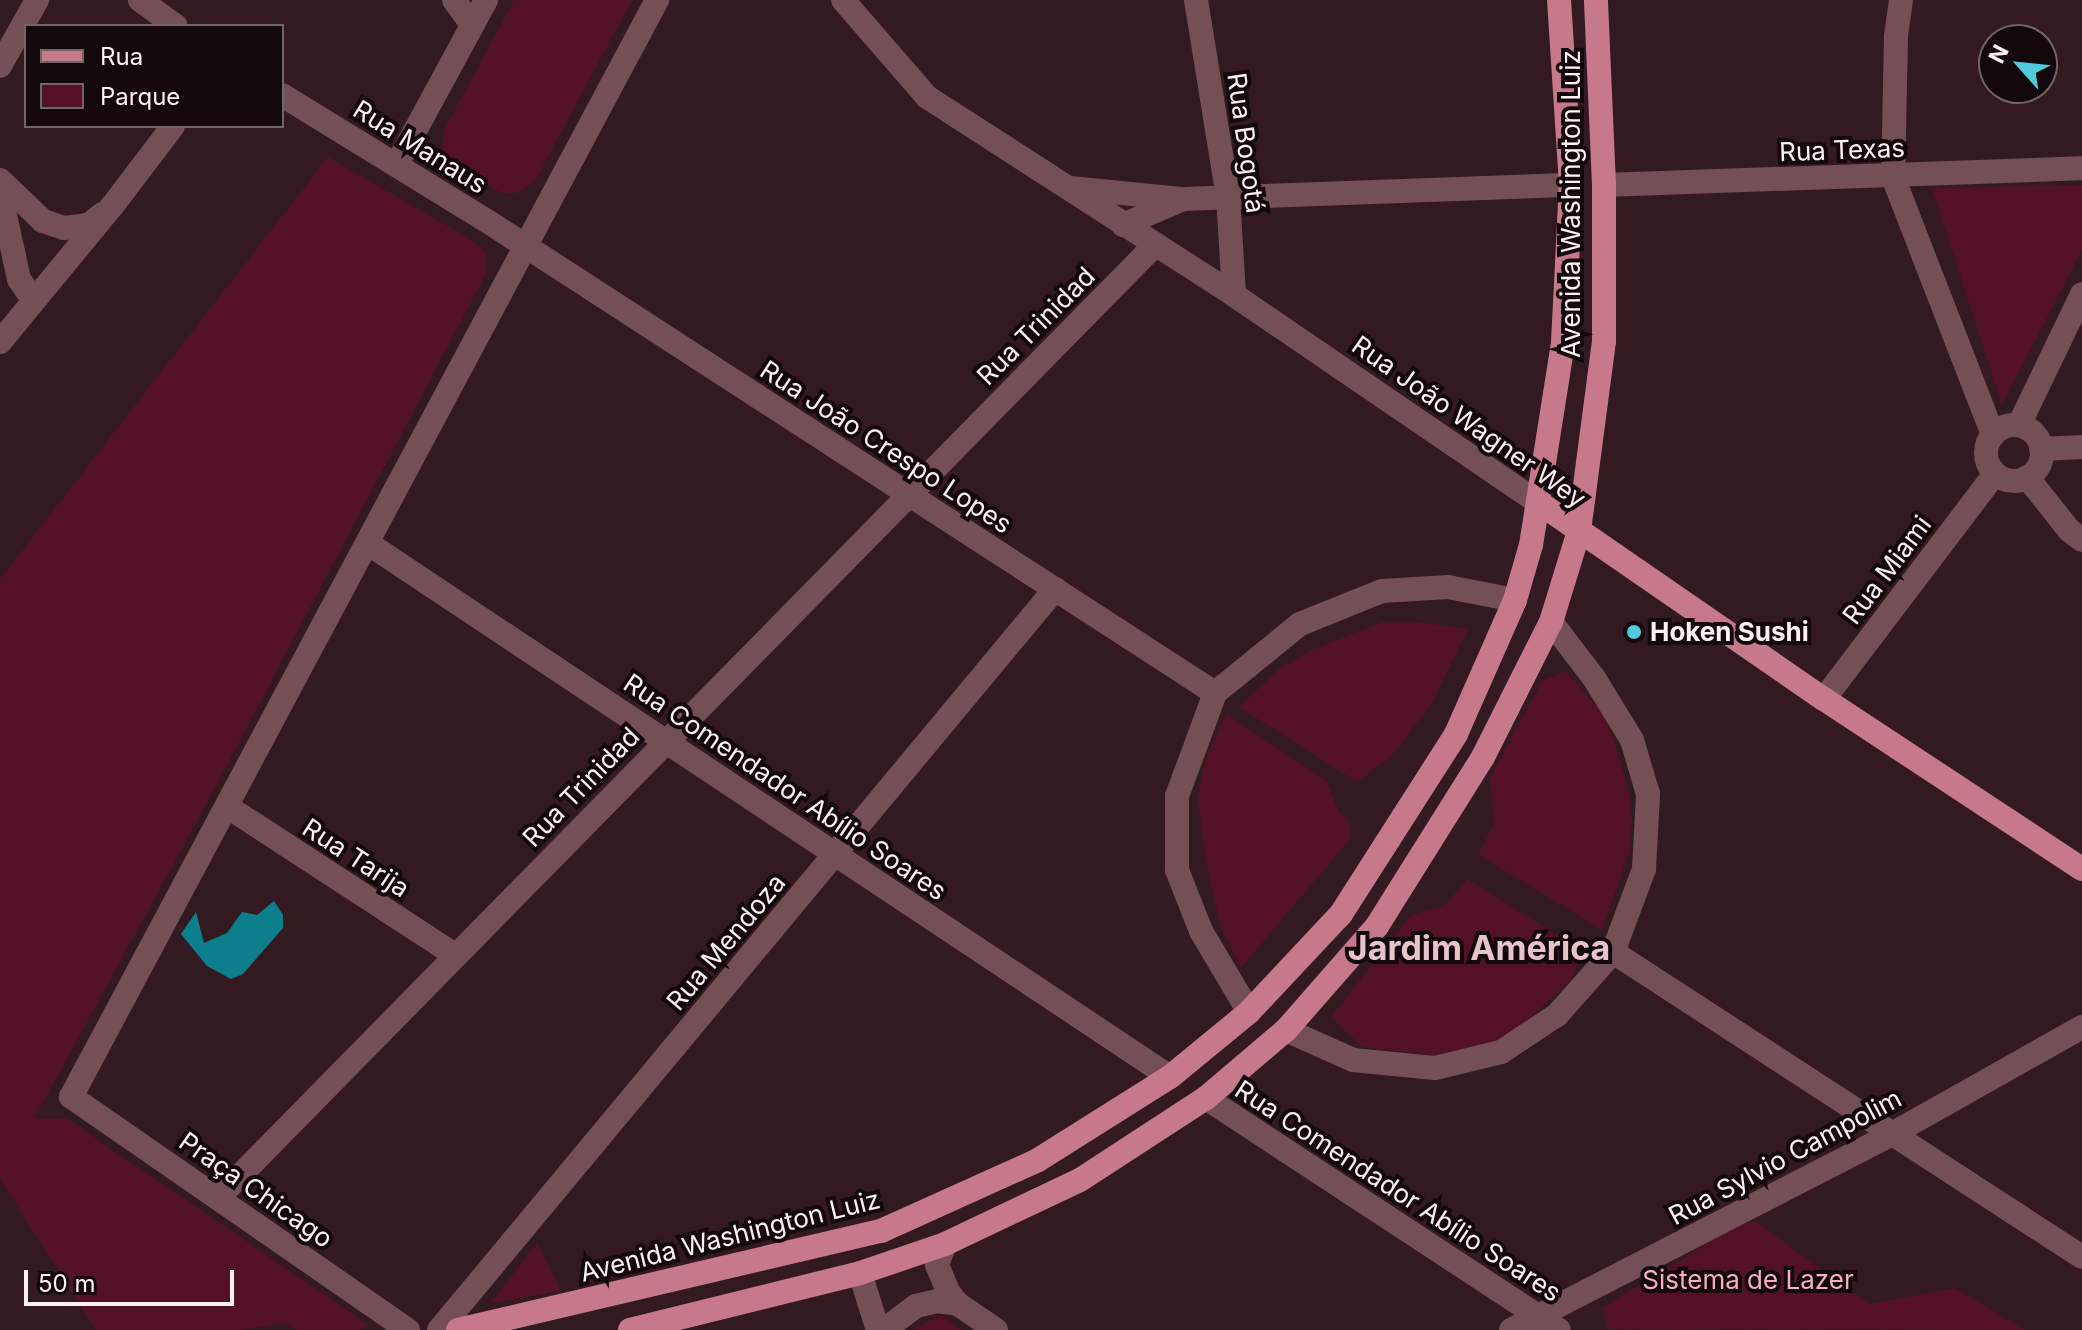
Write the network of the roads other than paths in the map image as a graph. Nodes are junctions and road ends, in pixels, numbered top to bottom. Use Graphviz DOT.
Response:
graph roads {
  1 [pos="37,0"];
  2 [pos="140,0"];
  3 [pos="454,0"];
  4 [pos="486,0"];
  5 [pos="657,0"];
  6 [pos="843,0"];
  7 [pos="1196,0"];
  8 [pos="1559,0"];
  9 [pos="1596,0"];
  10 [pos="1901,0"];
  11 [pos="173,24"];
  12 [pos="472,25"];
  13 [pos="0,66"];
  14 [pos="284,96"];
  15 [pos="171,128"];
  16 [pos="397,164"];
  17 [pos="2082,168"];
  18 [pos="1893,177"];
  19 [pos="0,180"];
  20 [pos="1571,185"];
  21 [pos="1604,185"];
  22 [pos="1063,187"];
  23 [pos="0,192"];
  24 [pos="1228,197"];
  25 [pos="1183,199"];
  26 [pos="113,205"];
  27 [pos="1123,225"];
  28 [pos="1154,246"];
  29 [pos="527,248"];
  30 [pos="2082,294"];
  31 [pos="1234,295"];
  32 [pos="33,300"];
  33 [pos="0,342"];
  34 [pos="2019,425"];
  35 [pos="1993,435"];
  36 [pos="2082,447"];
  37 [pos="2041,449"];
  38 [pos="1995,474"];
  39 [pos="2027,477"];
  40 [pos="909,495"];
  41 [pos="1538,502"];
  42 [pos="1579,531"];
  43 [pos="2082,540"];
  44 [pos="369,544"];
  45 [pos="1055,589"];
  46 [pos="1515,600"];
  47 [pos="1551,622"];
  48 [pos="1215,693"];
  49 [pos="1824,699"];
  50 [pos="665,741"];
  51 [pos="228,807"];
  52 [pos="836,854"];
  53 [pos="2082,869"];
  54 [pos="1613,952"];
  55 [pos="455,955"];
  56 [pos="1249,1012"];
  57 [pos="2082,1027"];
  58 [pos="1286,1030"];
  59 [pos="1170,1077"];
  60 [pos="1206,1098"];
  61 [pos="1892,1134"];
  62 [pos="218,1198"];
  63 [pos="945,1244"];
  64 [pos="2082,1257"];
  65 [pos="860,1273"];
  66 [pos="958,1304"];
  67 [pos="1549,1323"];
  68 [pos="408,1330"];
  69 [pos="439,1330"];
  70 [pos="458,1330"];
  71 [pos="630,1330"];
  72 [pos="881,1330"];
  73 [pos="996,1330"];
  74 [pos="1511,1330"];
  1 -- 13 [label="street"];
  2 -- 11 [label="street"];
  3 -- 12 [label="street"];
  4 -- 12 [label="street"];
  5 -- 29 [label="street"];
  6 -- 22 [label="street, Rua João Wagner Wey"];
  7 -- 24 [label="street, Rua Bogotá"];
  8 -- 20 [label="main road, Avenida Washington Luiz"];
  9 -- 21 [label="main road, Avenida Washington Luiz"];
  10 -- 18 [label="street"];
  12 -- 16 [label="street"];
  14 -- 16 [label="street, Rua Manaus"];
  15 -- 26 [label="street"];
  16 -- 29 [label="street, Rua Manaus"];
  17 -- 18 [label="street, Rua Texas"];
  18 -- 21 [label="street, Rua Texas"];
  18 -- 35 [label="street"];
  19 -- 26 [label="street"];
  20 -- 24 [label="street"];
  20 -- 41 [label="main road, Avenida Washington Luiz"];
  21 -- 42 [label="main road, Avenida Washington Luiz"];
  22 -- 25 [label="street"];
  22 -- 27 [label="street, Rua João Wagner Wey"];
  23 -- 32 [label="street"];
  24 -- 25 [label="street"];
  24 -- 31 [label="street, Rua Bogotá"];
  25 -- 27 [label="street"];
  26 -- 32 [label="street"];
  27 -- 28 [label="street, Rua João Wagner Wey"];
  28 -- 31 [label="street, Rua João Wagner Wey"];
  28 -- 40 [label="street, Rua Trinidad"];
  29 -- 40 [label="street, Rua João Crespo Lopes"];
  29 -- 44 [label="street"];
  30 -- 34 [label="street"];
  31 -- 41 [label="street, Rua João Wagner Wey"];
  32 -- 33 [label="street"];
  34 -- 35 [label="street"];
  34 -- 37 [label="street"];
  35 -- 38 [label="street"];
  36 -- 37 [label="street"];
  37 -- 39 [label="street"];
  38 -- 39 [label="street"];
  38 -- 49 [label="street, Rua Miami"];
  39 -- 43 [label="street"];
  40 -- 45 [label="street, Rua João Crespo Lopes"];
  40 -- 50 [label="street, Rua Trinidad"];
  41 -- 42 [label="main road, Rua João Wagner Wey"];
  41 -- 46 [label="main road, Avenida Washington Luiz"];
  42 -- 47 [label="main road, Avenida Washington Luiz"];
  42 -- 49 [label="main road, Rua João Wagner Wey"];
  44 -- 50 [label="street, Rua Comendador Abílio Soares"];
  44 -- 51 [label="street"];
  45 -- 48 [label="street, Rua João Crespo Lopes"];
  45 -- 52 [label="street, Rua Mendoza"];
  46 -- 48 [label="street"];
  46 -- 56 [label="main road, Avenida Washington Luiz"];
  47 -- 54 [label="street"];
  47 -- 58 [label="main road, Avenida Washington Luiz"];
  48 -- 56 [label="street"];
  49 -- 53 [label="main road, Rua João Wagner Wey"];
  50 -- 52 [label="street, Rua Comendador Abílio Soares"];
  50 -- 55 [label="street, Rua Trinidad"];
  51 -- 55 [label="street, Rua Tarija"];
  51 -- 62 [label="street, Praça Chicago"];
  52 -- 59 [label="street, Rua Comendador Abílio Soares"];
  52 -- 69 [label="street, Rua Mendoza"];
  54 -- 58 [label="street"];
  54 -- 61 [label="street"];
  55 -- 62 [label="street, Rua Trinidad"];
  56 -- 59 [label="main road, Avenida Washington Luiz"];
  57 -- 61 [label="street, Rua Sylvio Campolim"];
  58 -- 60 [label="main road, Avenida Washington Luiz"];
  59 -- 70 [label="main road, Avenida Washington Luiz"];
  60 -- 63 [label="main road, Avenida Washington Luiz"];
  60 -- 67 [label="street, Rua Comendador Abílio Soares"];
  61 -- 64 [label="street"];
  61 -- 67 [label="street, Rua Sylvio Campolim"];
  62 -- 68 [label="street, Praça Chicago"];
  63 -- 65 [label="main road, Avenida Washington Luiz"];
  63 -- 66 [label="street"];
  65 -- 71 [label="main road, Avenida Washington Luiz"];
  65 -- 72 [label="street"];
  66 -- 72 [label="street"];
  66 -- 73 [label="street"];
  67 -- 74 [label="street, Rua Sylvio Campolim"];
}
